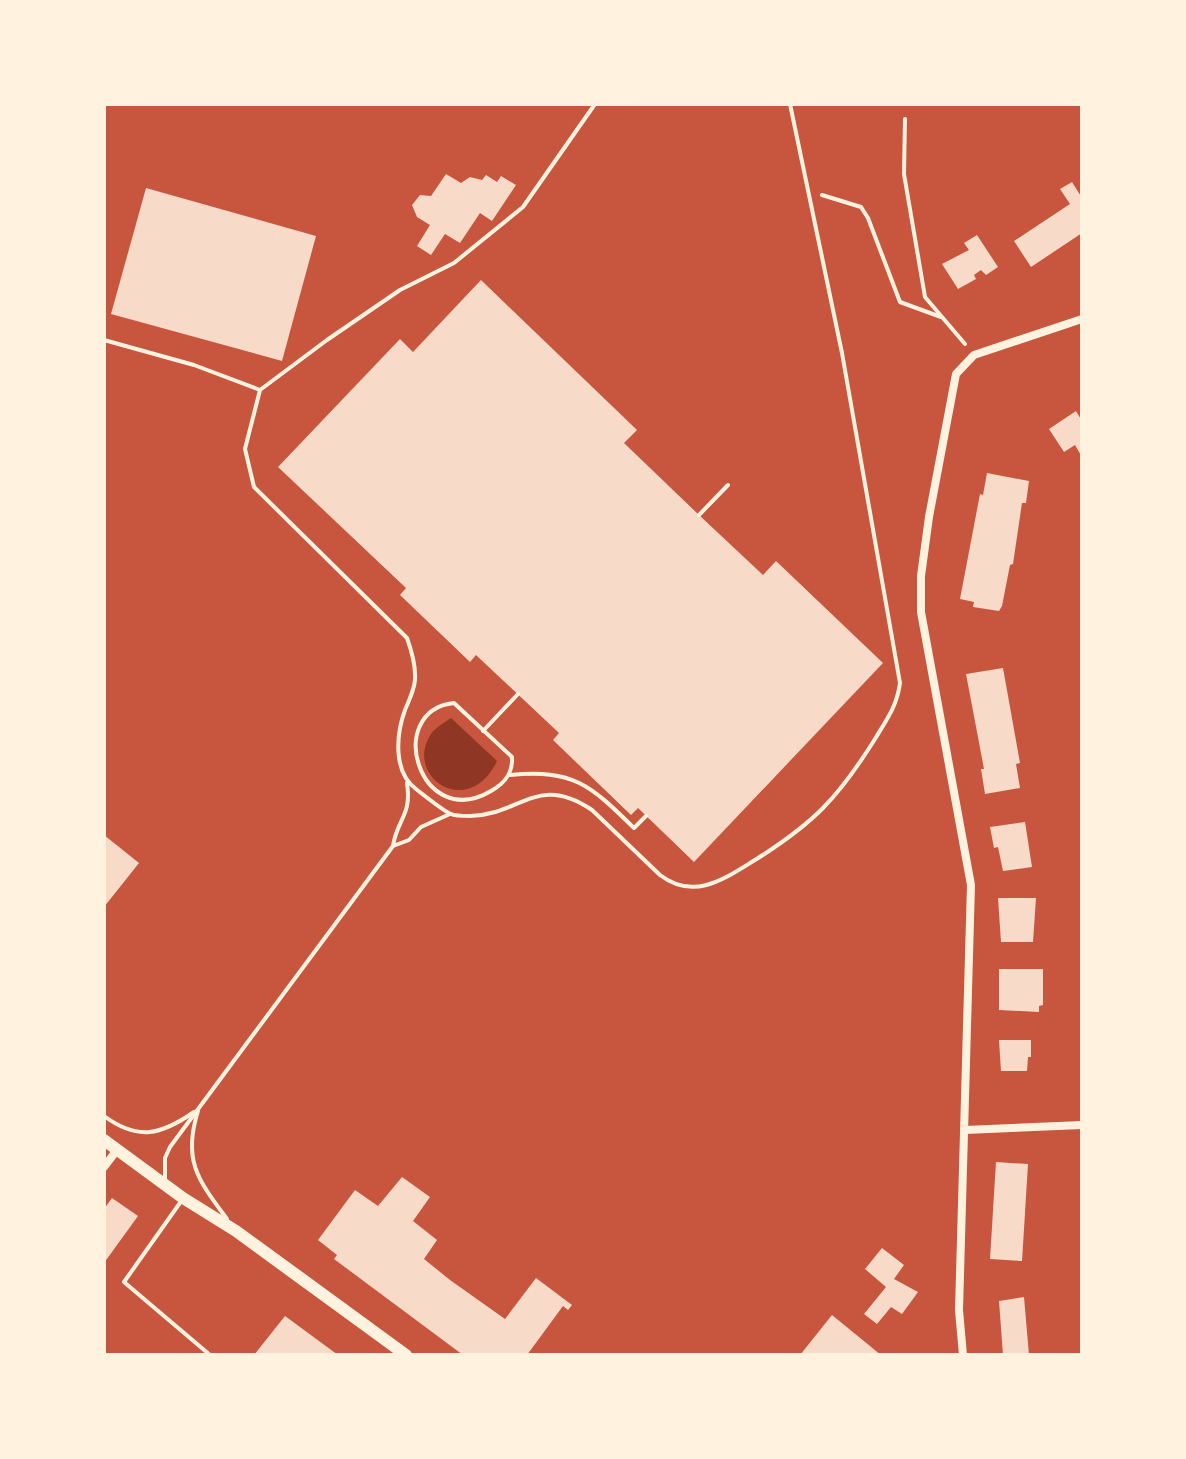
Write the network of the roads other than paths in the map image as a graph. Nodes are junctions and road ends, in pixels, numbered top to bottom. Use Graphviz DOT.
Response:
graph roads {
  1 [pos="595,104"];
  2 [pos="790,104"];
  3 [pos="1082,319"];
  4 [pos="104,340"];
  5 [pos="260,390"];
  6 [pos="407,783"];
  7 [pos="450,814"];
  8 [pos="393,846"];
  9 [pos="199,1108"];
  10 [pos="104,1116"];
  11 [pos="1082,1125"];
  12 [pos="965,1130"];
  13 [pos="104,1140"];
  14 [pos="117,1150"];
  15 [pos="104,1167"];
  16 [pos="165,1185"];
  17 [pos="183,1198"];
  18 [pos="236,1231"];
  19 [pos="210,1355"];
  20 [pos="406,1355"];
  21 [pos="963,1355"];
  1 -- 5 [label="lane"];
  2 -- 7 [label="lane"];
  3 -- 12 [label="street"];
  4 -- 5 [label="lane"];
  5 -- 6 [label="lane"];
  6 -- 7 [label="lane"];
  6 -- 8 [label="lane"];
  7 -- 8 [label="lane"];
  8 -- 9 [label="lane"];
  9 -- 10 [label="lane"];
  9 -- 16 [label="lane"];
  9 -- 18 [label="lane"];
  11 -- 12 [label="street"];
  12 -- 21 [label="street"];
  13 -- 14 [label="main road"];
  14 -- 15 [label="street"];
  14 -- 16 [label="main road"];
  16 -- 17 [label="main road"];
  17 -- 18 [label="main road"];
  17 -- 19 [label="lane"];
  18 -- 20 [label="main road"];
}
